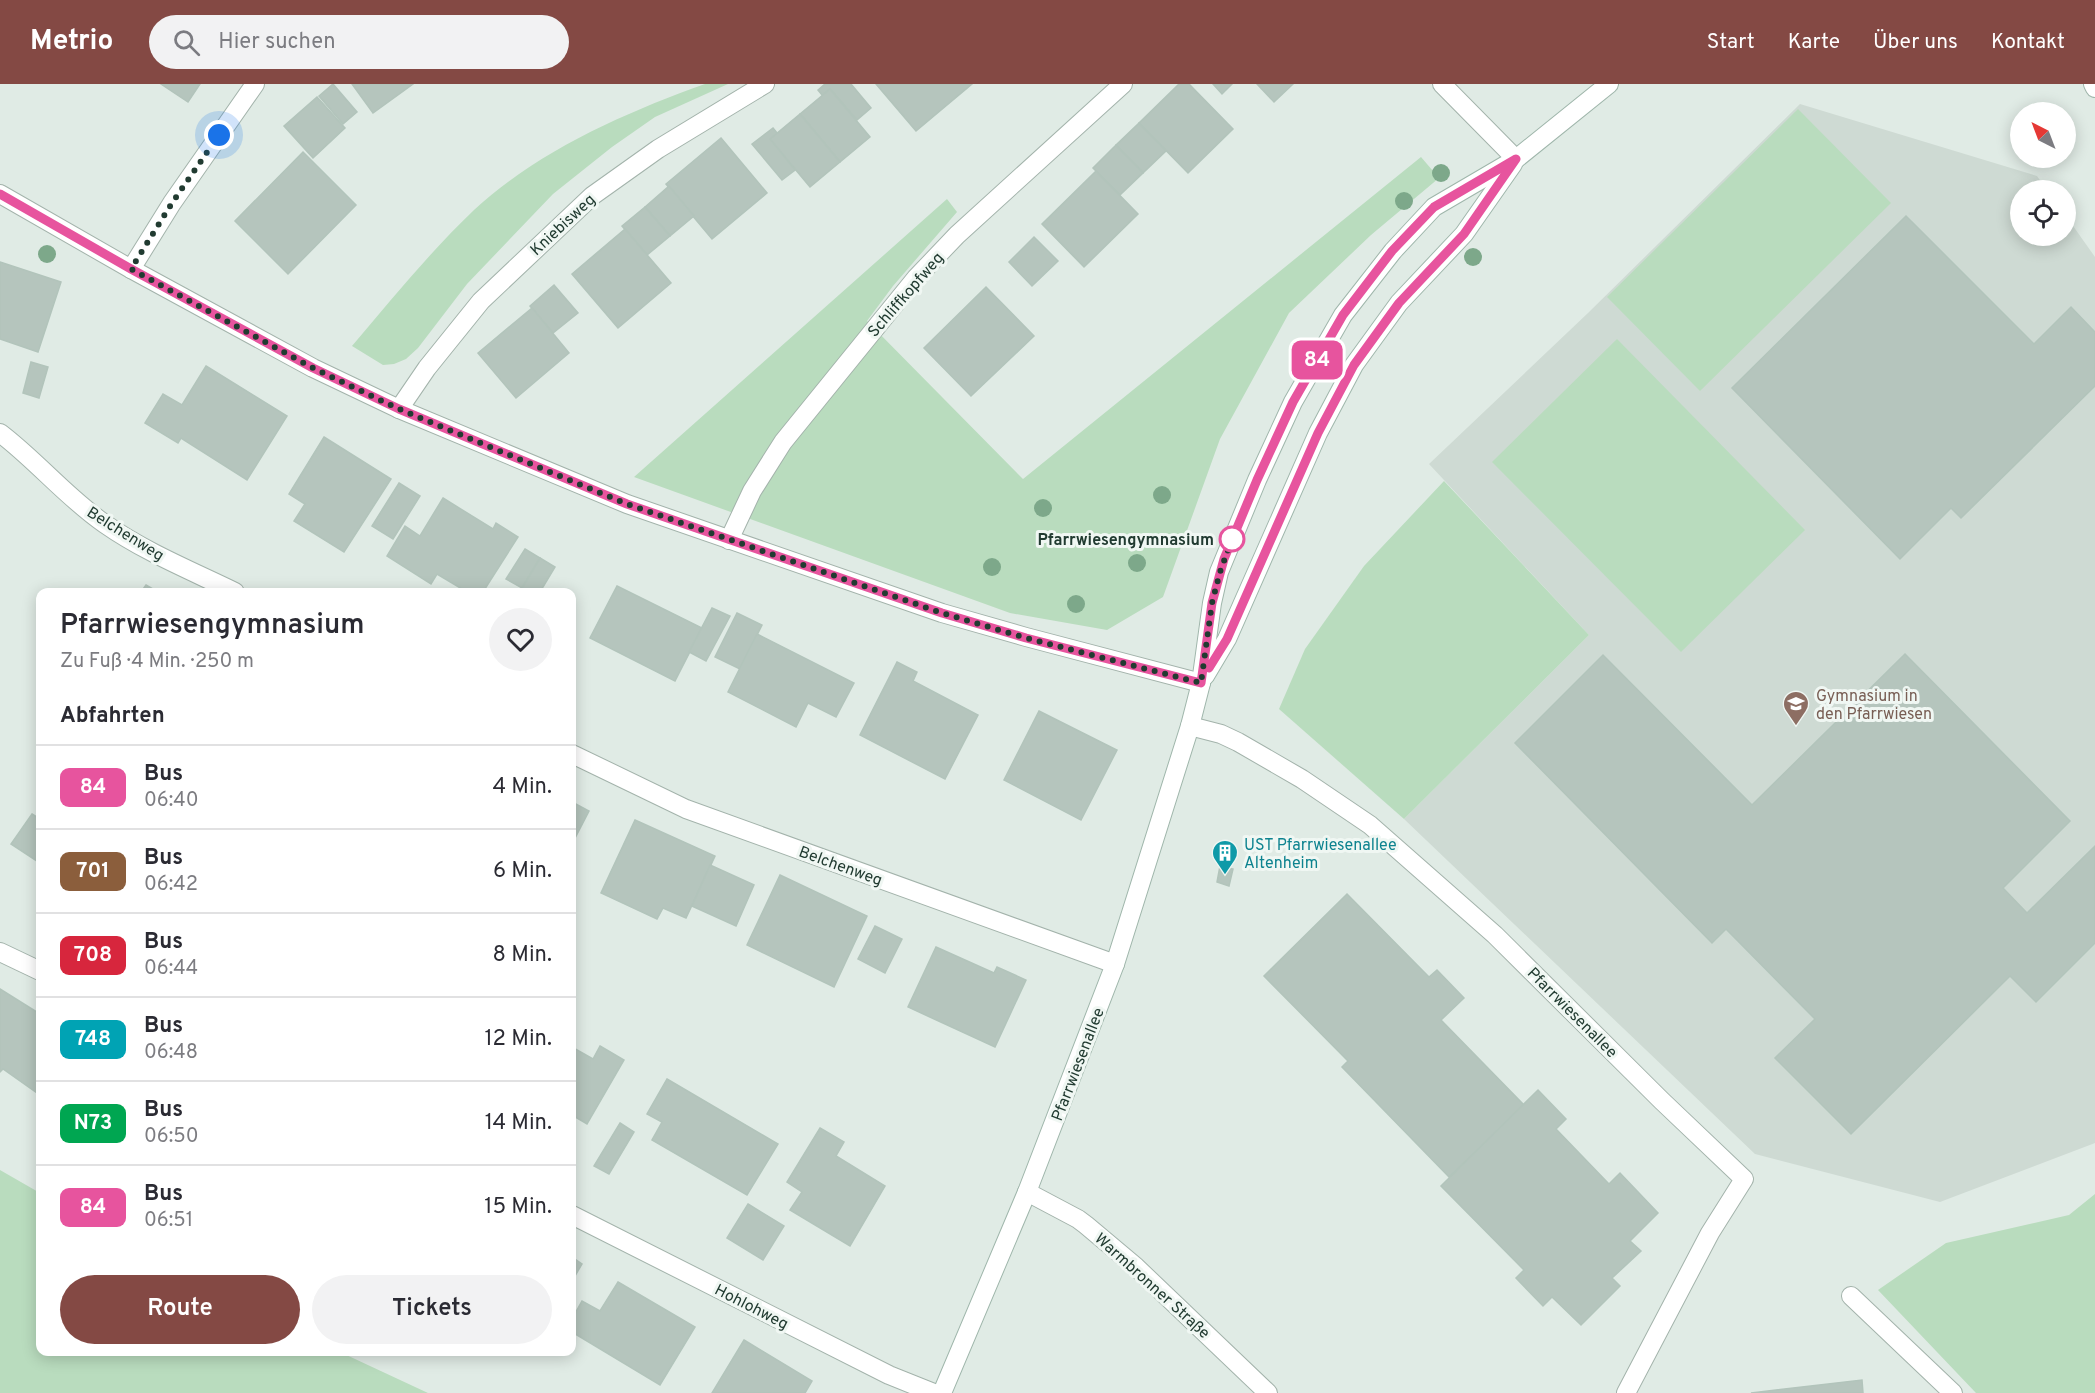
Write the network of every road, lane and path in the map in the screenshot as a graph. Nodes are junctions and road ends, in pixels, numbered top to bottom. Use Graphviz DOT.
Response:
graph roads {
  1 [pos="255,84"];
  2 [pos="765,84"];
  3 [pos="1123,84"];
  4 [pos="1442,84"];
  5 [pos="1609,84"];
  6 [pos="2093,84"];
  7 [pos="2095,88"];
  8 [pos="1516,159"];
  9 [pos="0,194"];
  10 [pos="131,269"];
  11 [pos="399,409"];
  12 [pos="0,434"];
  13 [pos="729,540"];
  14 [pos="228,588"];
  15 [pos="1201,683"];
  16 [pos="1190,726"];
  17 [pos="576,756"];
  18 [pos="0,952"];
  19 [pos="1115,964"];
  20 [pos="36,969"];
  21 [pos="1027,1192"];
  22 [pos="576,1217"];
  23 [pos="1851,1296"];
  24 [pos="934,1393"];
  25 [pos="942,1393"];
  26 [pos="1268,1393"];
  27 [pos="1626,1393"];
  28 [pos="1953,1393"];
  1 -- 10 [label="street"];
  2 -- 11 [label="street, Kniebisweg"];
  3 -- 13 [label="street, Schliffkopfweg"];
  4 -- 8 [label="street"];
  5 -- 8 [label="street, Pfarrwiesenallee"];
  6 -- 7 [label="street"];
  8 -- 15 [label="street, Pfarrwiesenallee"];
  8 -- 15 [label="street, Pfarrwiesenallee"];
  9 -- 10 [label="street"];
  10 -- 11 [label="street"];
  11 -- 13 [label="street"];
  12 -- 14 [label="street, Belchenweg"];
  13 -- 15 [label="street"];
  15 -- 16 [label="street, Pfarrwiesenallee"];
  16 -- 19 [label="street, Pfarrwiesenallee"];
  16 -- 27 [label="street, Pfarrwiesenallee"];
  17 -- 19 [label="street, Belchenweg"];
  18 -- 20 [label="street"];
  19 -- 21 [label="street, Pfarrwiesenallee"];
  21 -- 25 [label="street, Pfarrwiesenallee"];
  21 -- 26 [label="street, Warmbronner Straße"];
  22 -- 24 [label="street, Hohlohweg"];
  23 -- 28 [label="street"];
}
